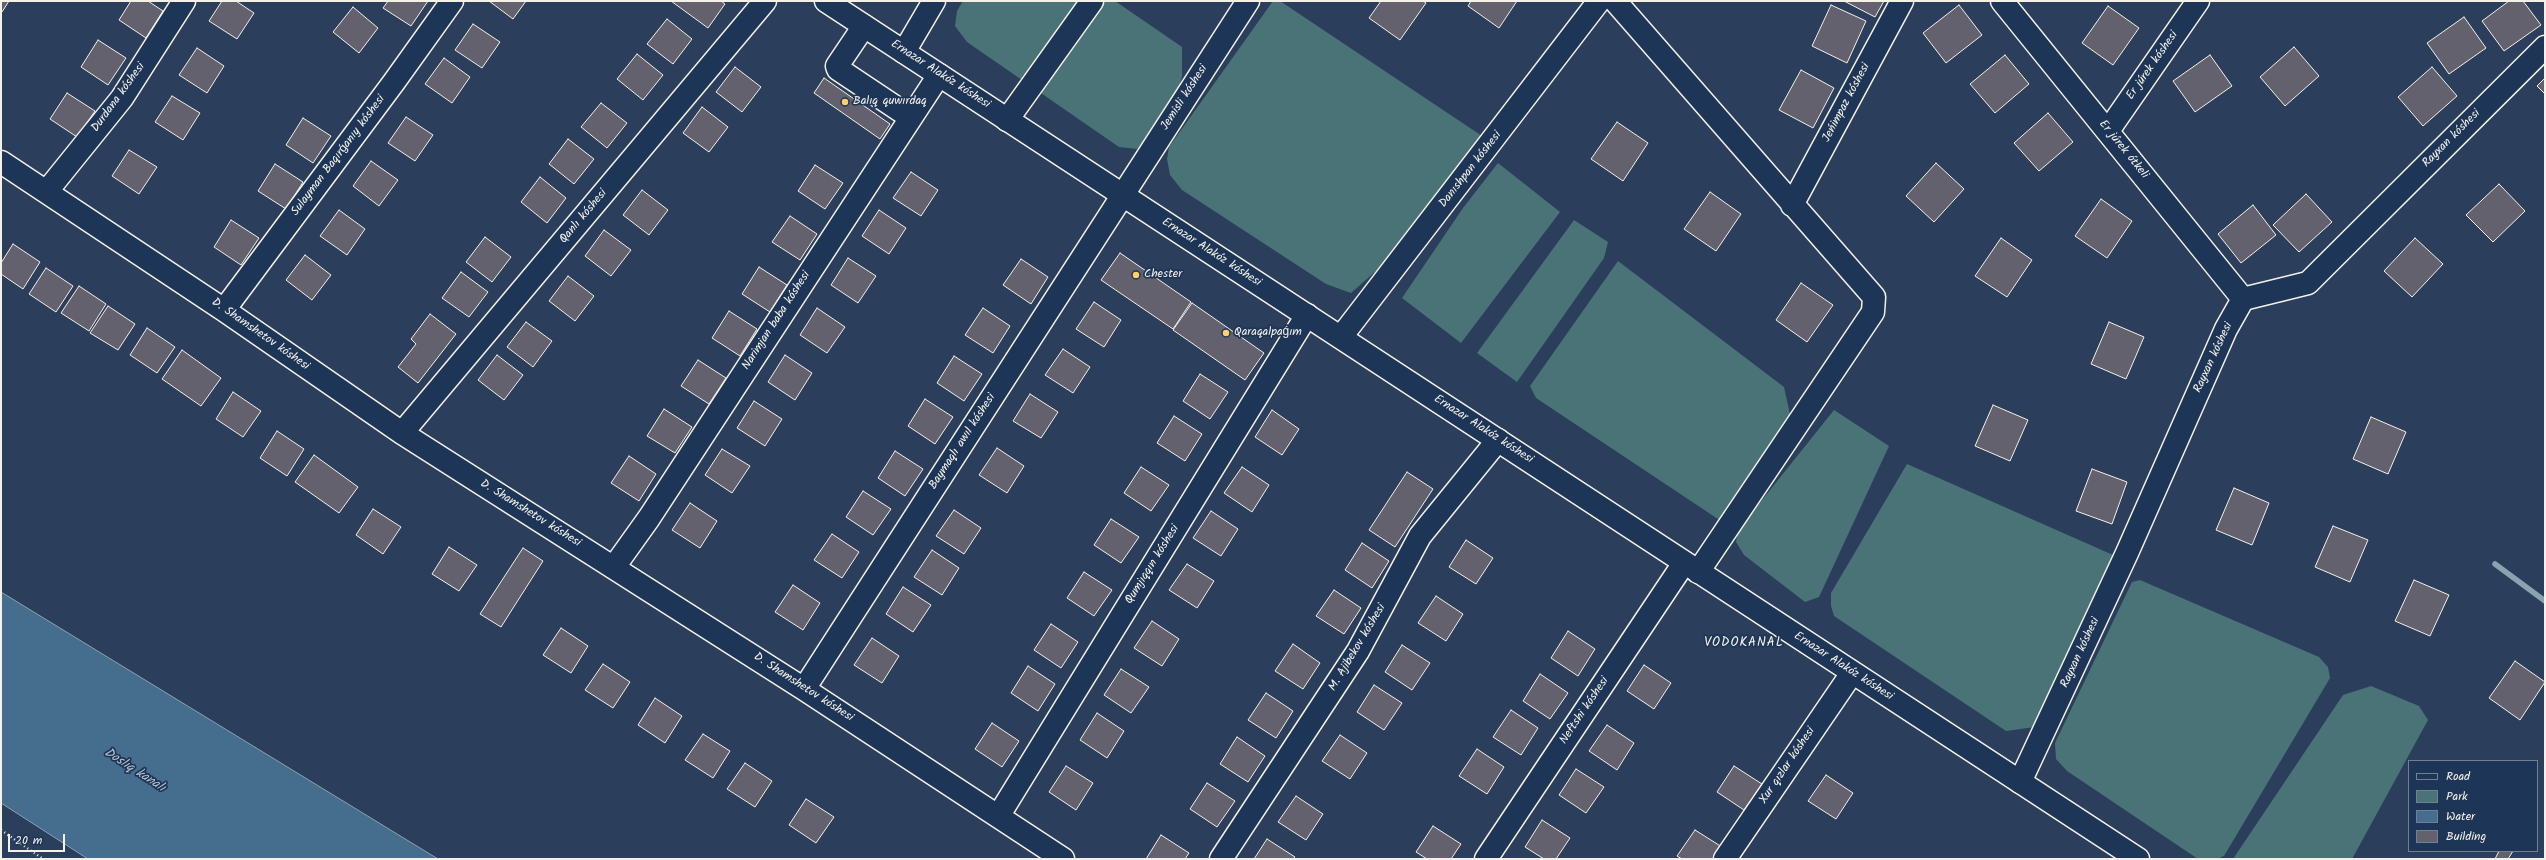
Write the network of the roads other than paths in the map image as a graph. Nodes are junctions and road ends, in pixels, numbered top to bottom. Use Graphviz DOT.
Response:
graph roads {
  1 [pos="184,1"];
  2 [pos="452,1"];
  3 [pos="765,1"];
  4 [pos="826,1"];
  5 [pos="934,1"];
  6 [pos="1092,1"];
  7 [pos="1248,1"];
  8 [pos="1599,1"];
  9 [pos="1615,1"];
  10 [pos="1902,1"];
  11 [pos="2002,1"];
  12 [pos="2198,1"];
  13 [pos="864,26"];
  14 [pos="2545,47"];
  15 [pos="904,52"];
  16 [pos="939,75"];
  17 [pos="910,117"];
  18 [pos="1007,120"];
  19 [pos="2108,131"];
  20 [pos="1,162"];
  21 [pos="47,191"];
  22 [pos="1122,195"];
  23 [pos="1792,205"];
  24 [pos="2244,299"];
  25 [pos="224,310"];
  26 [pos="1307,315"];
  27 [pos="1341,337"];
  28 [pos="402,433"];
  29 [pos="1498,440"];
  30 [pos="614,567"];
  31 [pos="1691,567"];
  32 [pos="1852,673"];
  33 [pos="804,689"];
  34 [pos="2020,782"];
  35 [pos="998,815"];
  36 [pos="1063,859"];
  37 [pos="1221,859"];
  38 [pos="1486,859"];
  39 [pos="1725,859"];
  40 [pos="2138,859"];
  1 -- 21 [label="street, Durdana kóshesi"];
  2 -- 25 [label="street, Sulayman Baqırǵanıy kóshesi"];
  3 -- 28 [label="street, Qanlı kóshesi"];
  4 -- 13 [label="street, Ernazar Alakóz kóshesi"];
  5 -- 15 [label="street"];
  6 -- 18 [label="street"];
  7 -- 22 [label="street, Jemisli kóshesi"];
  8 -- 27 [label="street, Danıshpan kóshesi"];
  9 -- 23 [label="street, Neftshi kóshesi"];
  10 -- 23 [label="street, Jeńimpaz kóshesi"];
  11 -- 19 [label="street, Er júrek ótkeli"];
  12 -- 19 [label="street, Er júrek kóshesi"];
  13 -- 15 [label="street, Ernazar Alakóz kóshesi"];
  13 -- 17 [label="street"];
  14 -- 24 [label="street, Rayxan kóshesi"];
  15 -- 16 [label="street, Ernazar Alakóz kóshesi"];
  16 -- 17 [label="street, Narimjan baba kóshesi"];
  16 -- 18 [label="street, Ernazar Alakóz kóshesi"];
  17 -- 30 [label="street, Narimjan baba kóshesi"];
  18 -- 22 [label="street, Ernazar Alakóz kóshesi"];
  19 -- 24 [label="street, Er júrek ótkeli"];
  20 -- 21 [label="street, D. Shamshetov kóshesi"];
  21 -- 25 [label="street, D. Shamshetov kóshesi"];
  22 -- 26 [label="street, Ernazar Alakóz kóshesi"];
  22 -- 33 [label="street, Baymaqlı awıl kóshesi"];
  23 -- 31 [label="street, Neftshi kóshesi"];
  24 -- 34 [label="street, Rayxan kóshesi"];
  25 -- 28 [label="street, D. Shamshetov kóshesi"];
  26 -- 27 [label="street, Ernazar Alakóz kóshesi"];
  26 -- 35 [label="street, Qumjıqqın kóshesi"];
  27 -- 29 [label="street, Ernazar Alakóz kóshesi"];
  28 -- 30 [label="street, D. Shamshetov kóshesi"];
  29 -- 31 [label="street, Ernazar Alakóz kóshesi"];
  29 -- 37 [label="street, M. Ajibekov kóshesi"];
  30 -- 33 [label="street, D. Shamshetov kóshesi"];
  31 -- 32 [label="street, Ernazar Alakóz kóshesi"];
  31 -- 38 [label="street, Neftshi kóshesi"];
  32 -- 34 [label="street, Ernazar Alakóz kóshesi"];
  32 -- 39 [label="street, Xur qızlar kóshesi"];
  33 -- 35 [label="street, D. Shamshetov kóshesi"];
  34 -- 40 [label="street, Ernazar Alakóz kóshesi"];
  35 -- 36 [label="street, D. Shamshetov kóshesi"];
}
